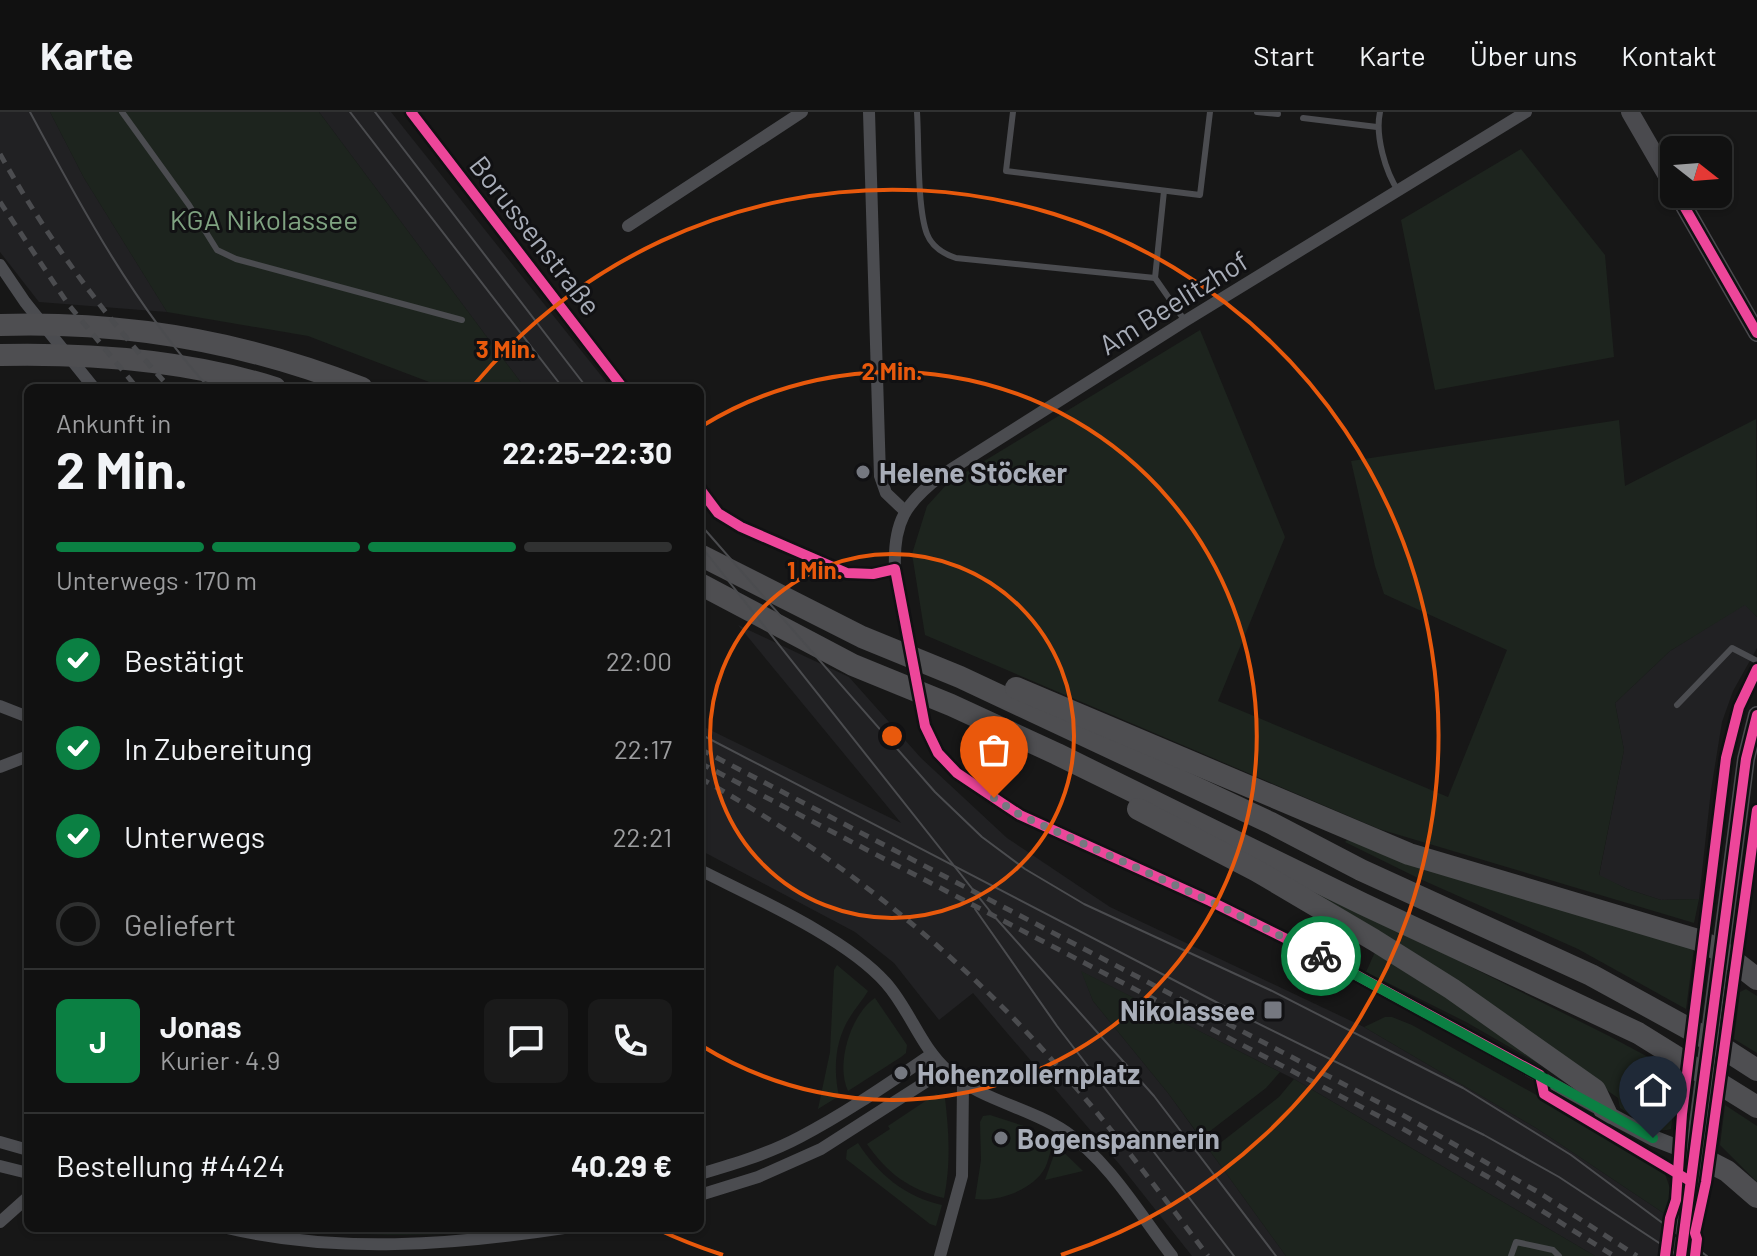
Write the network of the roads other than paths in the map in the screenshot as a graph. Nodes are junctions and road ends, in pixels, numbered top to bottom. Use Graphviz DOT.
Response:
graph roads {
  1 [pos="122,112"];
  2 [pos="411,112"];
  3 [pos="802,112"];
  4 [pos="869,112"];
  5 [pos="917,112"];
  6 [pos="1013,112"];
  7 [pos="1210,112"];
  8 [pos="1257,112"];
  9 [pos="1380,112"];
  10 [pos="1526,112"];
  11 [pos="1630,112"];
  12 [pos="1278,114"];
  13 [pos="1303,118"];
  14 [pos="1377,127"];
  15 [pos="1660,164"];
  16 [pos="1164,191"];
  17 [pos="1399,192"];
  18 [pos="1685,208"];
  19 [pos="628,226"];
  20 [pos="0,265"];
  21 [pos="1155,278"];
  22 [pos="462,320"];
  23 [pos="1185,321"];
  24 [pos="0,325"];
  25 [pos="1757,333"];
  26 [pos="0,355"];
  27 [pos="91,384"];
  28 [pos="258,384"];
  29 [pos="352,384"];
  30 [pos="620,384"];
  31 [pos="704,494"];
  32 [pos="905,511"];
  33 [pos="704,557"];
  34 [pos="895,569"];
  35 [pos="704,586"];
  36 [pos="1757,661"];
  37 [pos="960,677"];
  38 [pos="1677,705"];
  39 [pos="0,706"];
  40 [pos="24,715"];
  41 [pos="1757,715"];
  42 [pos="1057,754"];
  43 [pos="24,758"];
  44 [pos="0,767"];
  45 [pos="704,872"];
  46 [pos="1721,951"];
  47 [pos="1757,979"];
  48 [pos="932,1054"];
  49 [pos="946,1069"];
  50 [pos="1757,1070"];
  51 [pos="963,1083"];
  52 [pos="1757,1107"];
  53 [pos="1606,1113"];
  54 [pos="798,1138"];
  55 [pos="0,1142"];
  56 [pos="24,1149"];
  57 [pos="1694,1154"];
  58 [pos="806,1156"];
  59 [pos="0,1166"];
  60 [pos="24,1172"];
  61 [pos="704,1173"];
  62 [pos="704,1194"];
  63 [pos="1757,1197"];
  64 [pos="24,1201"];
  65 [pos="0,1222"];
  66 [pos="1684,1230"];
  67 [pos="254,1232"];
  68 [pos="511,1232"];
  69 [pos="940,1256"];
  70 [pos="1172,1256"];
  71 [pos="1511,1256"];
  72 [pos="1559,1256"];
  1 -- 22 [label="lane"];
  2 -- 30 [label="street, Borussenstraße"];
  3 -- 19 [label="street"];
  4 -- 32 [label="street"];
  5 -- 21 [label="lane"];
  6 -- 16 [label="lane"];
  7 -- 16 [label="lane"];
  8 -- 12 [label="lane"];
  9 -- 14 [label="lane"];
  10 -- 17 [label="street, Am Beelitzhof"];
  11 -- 15 [label="main road"];
  13 -- 14 [label="lane"];
  14 -- 17 [label="lane"];
  16 -- 21 [label="lane"];
  17 -- 23 [label="street, Am Beelitzhof"];
  18 -- 25 [label="main road"];
  20 -- 27 [label="street"];
  21 -- 23 [label="lane"];
  23 -- 32 [label="street, Am Beelitzhof"];
  24 -- 29 [label="highway"];
  26 -- 28 [label="highway"];
  31 -- 34 [label="street"];
  32 -- 34 [label="street, Am Beelitzhof"];
  33 -- 37 [label="highway"];
  34 -- 53 [label="street"];
  35 -- 42 [label="highway"];
  36 -- 38 [label="lane"];
  37 -- 46 [label="highway"];
  37 -- 50 [label="highway"];
  39 -- 40 [label="street"];
  41 -- 46 [label="main road"];
  42 -- 52 [label="highway"];
  42 -- 53 [label="highway"];
  43 -- 44 [label="street"];
  45 -- 48 [label="street"];
  46 -- 47 [label="highway"];
  46 -- 57 [label="main road"];
  48 -- 49 [label="street"];
  48 -- 54 [label="street"];
  49 -- 51 [label="street"];
  49 -- 58 [label="street"];
  51 -- 69 [label="street"];
  51 -- 70 [label="street"];
  53 -- 57 [label="street"];
  54 -- 58 [label="lane"];
  54 -- 61 [label="street"];
  55 -- 56 [label="street"];
  57 -- 63 [label="highway"];
  57 -- 66 [label="main road"];
  58 -- 62 [label="street"];
  59 -- 60 [label="street"];
  64 -- 65 [label="street"];
  67 -- 68 [label="street"];
  71 -- 72 [label="lane"];
}
